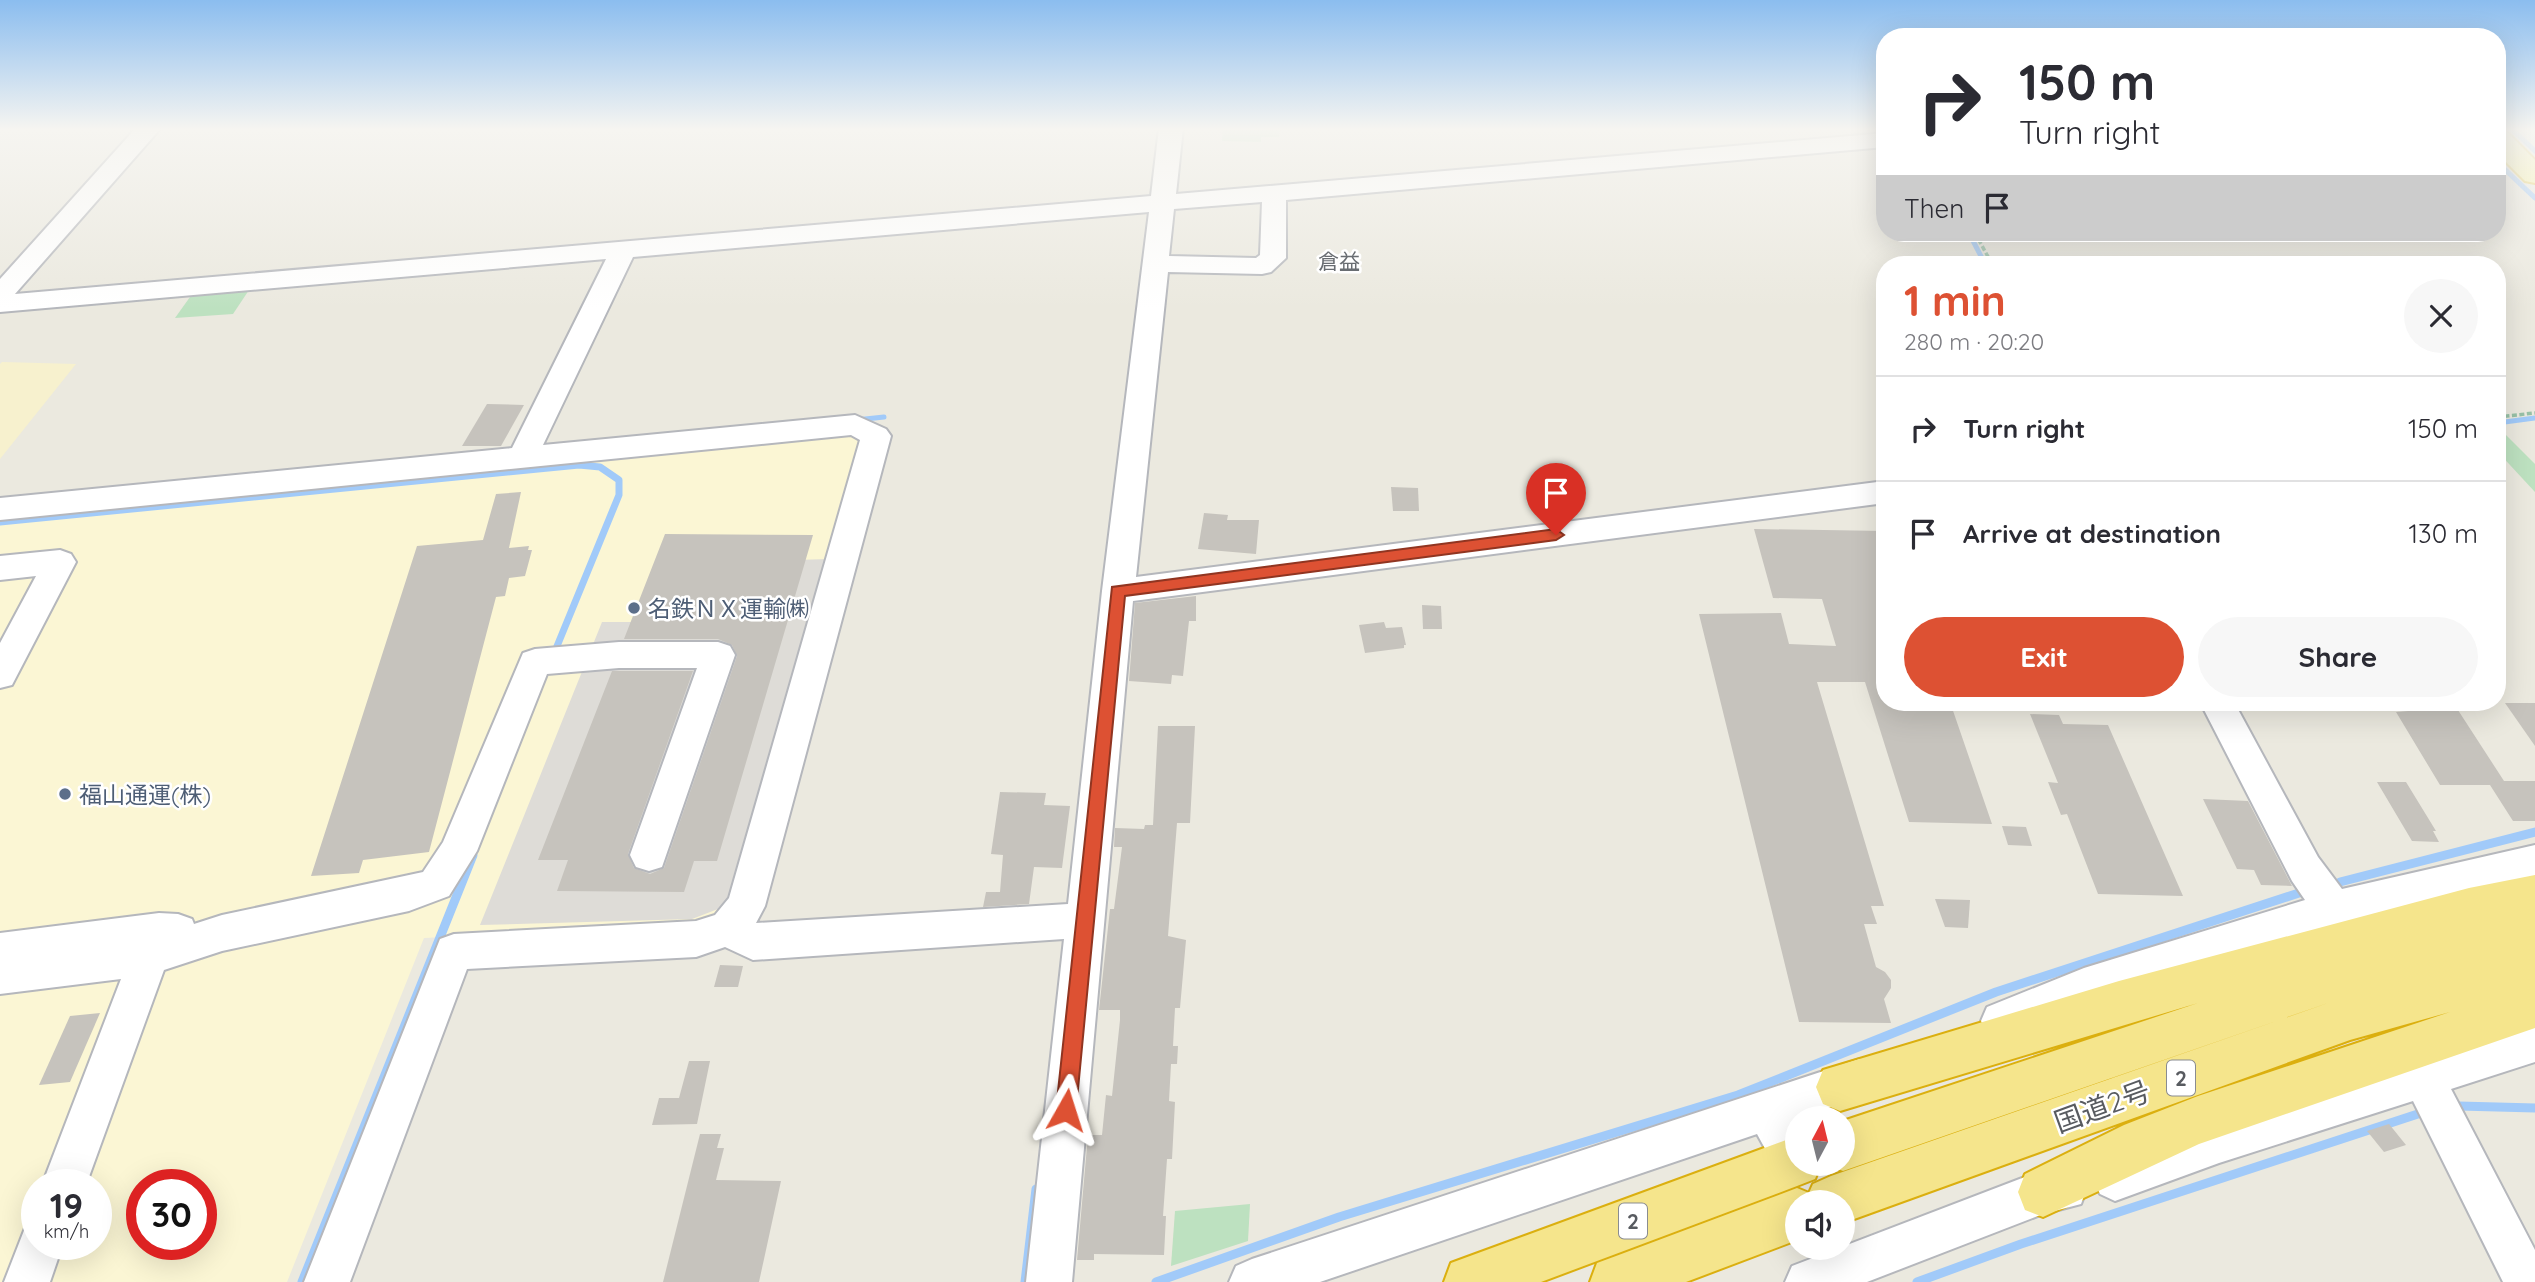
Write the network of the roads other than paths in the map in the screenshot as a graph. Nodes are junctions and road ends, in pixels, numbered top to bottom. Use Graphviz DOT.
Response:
graph roads {
  1 [pos="99,188"];
  2 [pos="1160,188"];
  3 [pos="1344,188"];
  4 [pos="1274,194"];
  5 [pos="1157,204"];
  6 [pos="623,250"];
  7 [pos="1156,264"];
  8 [pos="3,301"];
  9 [pos="522,458"];
  10 [pos="1876,493"];
  11 [pos="0,509"];
  12 [pos="0,568"];
  13 [pos="1118,591"];
  14 [pos="0,675"];
  15 [pos="2222,711"];
  16 [pos="649,855"];
  17 [pos="2535,861"];
  18 [pos="2535,895"];
  19 [pos="2334,908"];
  20 [pos="1074,921"];
  21 [pos="2535,926"];
  22 [pos="728,928"];
  23 [pos="154,944"];
  24 [pos="0,951"];
  25 [pos="2535,967"];
  26 [pos="0,976"];
  27 [pos="2535,1006"];
  28 [pos="2535,1042"];
  29 [pos="2424,1079"];
  30 [pos="1840,1087"];
  31 [pos="1782,1137"];
  32 [pos="1855,1142"];
  33 [pos="70,1169"];
  34 [pos="2043,1192"];
  35 [pos="1855,1193"];
  36 [pos="1785,1219"];
  37 [pos="1855,1252"];
  38 [pos="35,1260"];
  39 [pos="1838,1260"];
  40 [pos="27,1282"];
  41 [pos="327,1282"];
  42 [pos="1049,1282"];
  43 [pos="1252,1282"];
  44 [pos="1470,1282"];
  45 [pos="1616,1282"];
  46 [pos="1808,1282"];
  47 [pos="2527,1282"];
  1 -- 8 [label="street"];
  2 -- 5 [label="street"];
  3 -- 4 [label="street"];
  4 -- 5 [label="street"];
  4 -- 7 [label="street"];
  5 -- 6 [label="street"];
  5 -- 7 [label="street"];
  6 -- 8 [label="street"];
  6 -- 9 [label="street"];
  7 -- 13 [label="street"];
  9 -- 11 [label="street"];
  9 -- 22 [label="street"];
  10 -- 13 [label="street"];
  12 -- 14 [label="street"];
  13 -- 20 [label="street"];
  15 -- 19 [label="street"];
  16 -- 23 [label="street"];
  17 -- 19 [label="street"];
  18 -- 30 [label="highway"];
  19 -- 30 [label="street"];
  20 -- 22 [label="street"];
  20 -- 42 [label="street"];
  21 -- 32 [label="highway, 国道2号 / 2"];
  22 -- 41 [label="street"];
  23 -- 24 [label="street"];
  23 -- 26 [label="street"];
  23 -- 33 [label="street"];
  25 -- 35 [label="highway, 国道2号 / 2"];
  27 -- 34 [label="highway, 2"];
  28 -- 29 [label="street"];
  29 -- 34 [label="street"];
  29 -- 47 [label="street"];
  30 -- 31 [label="street"];
  31 -- 43 [label="street"];
  31 -- 44 [label="highway, 2"];
  34 -- 37 [label="street"];
  36 -- 45 [label="highway, 2"];
  38 -- 40 [label="street"];
  39 -- 46 [label="street"];
}
